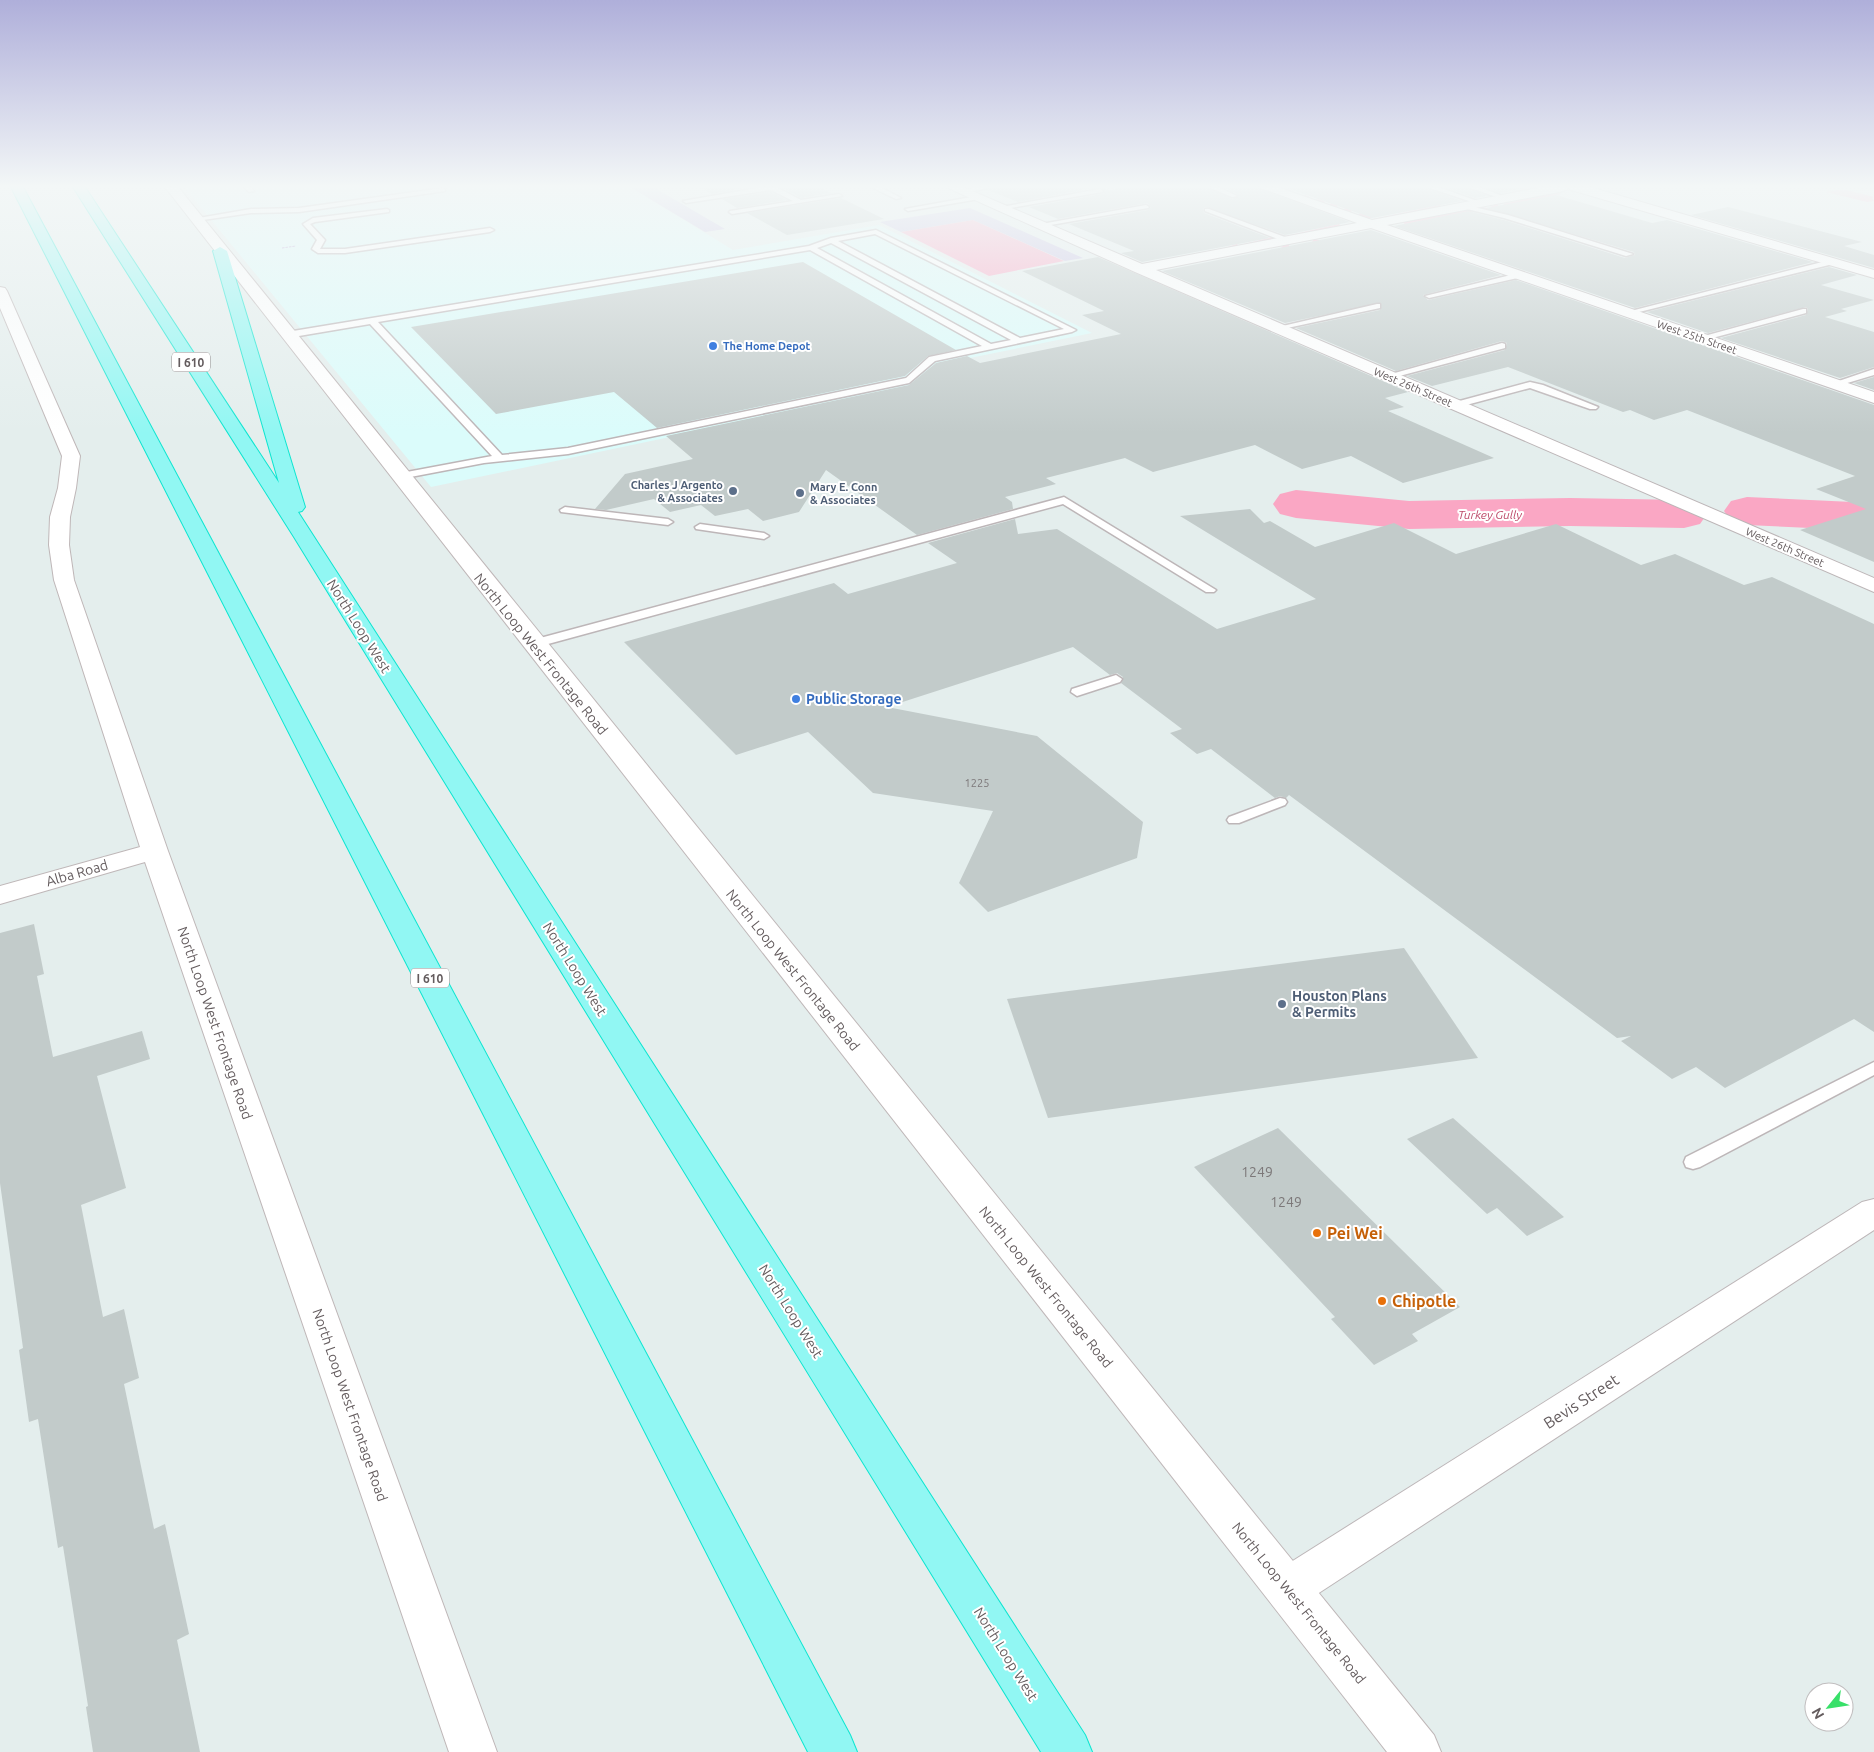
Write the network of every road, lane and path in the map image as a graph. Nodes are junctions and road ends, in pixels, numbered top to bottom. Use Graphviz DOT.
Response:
graph roads {
  1 [pos="56,269"];
  2 [pos="131,269"];
  3 [pos="225,269"];
  4 [pos="234,269"];
  5 [pos="686,269"];
  6 [pos="849,269"];
  7 [pos="885,269"];
  8 [pos="950,269"];
  9 [pos="1142,269"];
  10 [pos="1501,269"];
  11 [pos="1803,269"];
  12 [pos="1855,269"];
  13 [pos="1874,274"];
  14 [pos="1519,275"];
  15 [pos="0,291"];
  16 [pos="1429,296"];
  17 [pos="1377,306"];
  18 [pos="1803,311"];
  19 [pos="1627,313"];
  20 [pos="372,321"];
  21 [pos="1278,328"];
  22 [pos="287,335"];
  23 [pos="1701,338"];
  24 [pos="1019,341"];
  25 [pos="1502,346"];
  26 [pos="990,347"];
  27 [pos="1874,372"];
  28 [pos="1388,376"];
  29 [pos="1834,384"];
  30 [pos="1874,398"];
  31 [pos="1455,405"];
  32 [pos="1593,407"];
  33 [pos="499,458"];
  34 [pos="400,476"];
  35 [pos="566,510"];
  36 [pos="668,522"];
  37 [pos="700,527"];
  38 [pos="764,536"];
  39 [pos="304,537"];
  40 [pos="1874,586"];
  41 [pos="1210,590"];
  42 [pos="533,644"];
  43 [pos="1116,679"];
  44 [pos="1077,692"];
  45 [pos="1280,802"];
  46 [pos="1234,820"];
  47 [pos="155,851"];
  48 [pos="0,895"];
  49 [pos="1874,1068"];
  50 [pos="1693,1162"];
  51 [pos="1874,1212"];
  52 [pos="1287,1589"];
  53 [pos="472,1752"];
  54 [pos="833,1752"];
  55 [pos="1068,1752"];
  56 [pos="1417,1752"];
  1 -- 54 [label="highway, I 610"];
  2 -- 39 [label="highway, North Loop West / I 610"];
  3 -- 39 [label="highway"];
  4 -- 22 [label="main road, North Loop West Frontage Road"];
  5 -- 20 [label="lane"];
  6 -- 26 [label="lane"];
  7 -- 24 [label="lane"];
  8 -- 24 [label="lane"];
  9 -- 21 [label="main road, West 26th Street"];
  10 -- 14 [label="main road, West 25th Street"];
  11 -- 19 [label="lane"];
  12 -- 13 [label="main road"];
  14 -- 16 [label="lane"];
  14 -- 19 [label="main road, West 25th Street"];
  15 -- 47 [label="main road, North Loop West Frontage Road"];
  17 -- 21 [label="lane"];
  18 -- 23 [label="lane"];
  19 -- 23 [label="main road, West 25th Street"];
  20 -- 22 [label="lane"];
  20 -- 33 [label="lane"];
  21 -- 28 [label="main road, West 26th Street"];
  22 -- 34 [label="main road, North Loop West Frontage Road"];
  23 -- 29 [label="main road, West 25th Street"];
  24 -- 26 [label="lane"];
  25 -- 28 [label="lane"];
  26 -- 33 [label="lane"];
  27 -- 29 [label="lane"];
  28 -- 31 [label="main road, West 26th Street"];
  29 -- 30 [label="main road, West 25th Street"];
  31 -- 32 [label="lane"];
  31 -- 40 [label="main road, West 26th Street"];
  33 -- 34 [label="lane"];
  34 -- 42 [label="main road, North Loop West Frontage Road"];
  35 -- 36 [label="lane"];
  37 -- 38 [label="lane"];
  39 -- 55 [label="highway, North Loop West / I 610"];
  41 -- 42 [label="lane"];
  42 -- 52 [label="main road, North Loop West Frontage Road"];
  43 -- 44 [label="lane"];
  45 -- 46 [label="lane"];
  47 -- 48 [label="main road, Alba Road"];
  47 -- 53 [label="main road, North Loop West Frontage Road"];
  49 -- 50 [label="lane"];
  51 -- 52 [label="main road, Bevis Street"];
  52 -- 56 [label="main road, North Loop West Frontage Road"];
}
